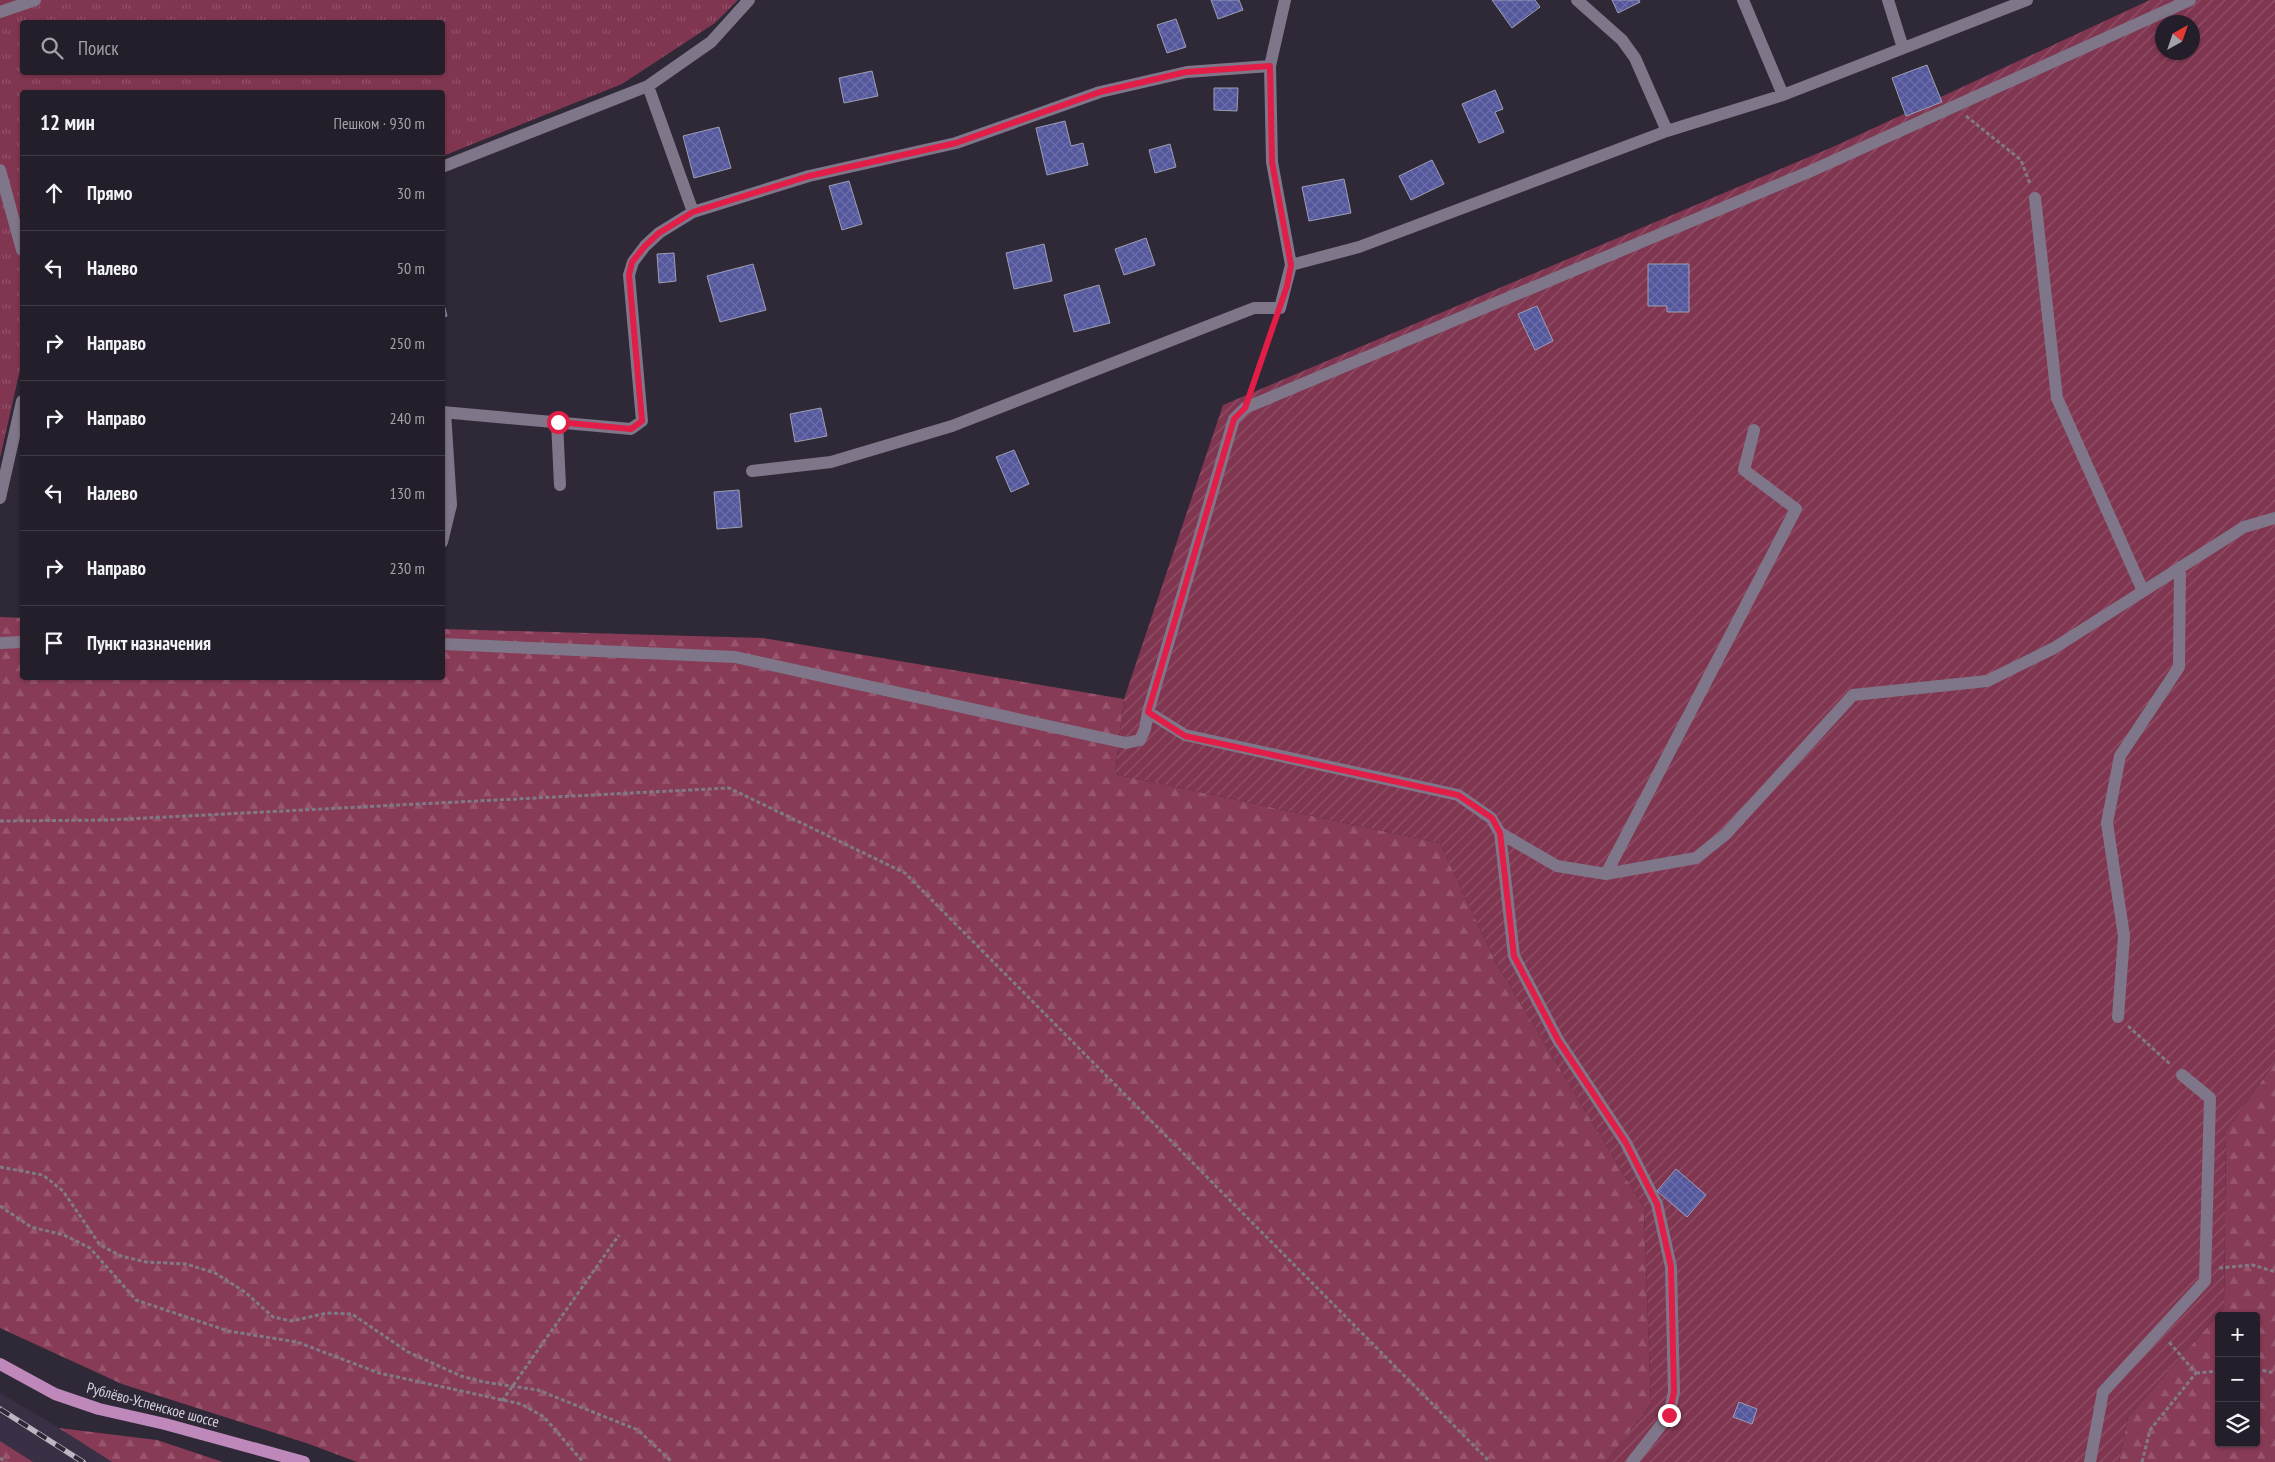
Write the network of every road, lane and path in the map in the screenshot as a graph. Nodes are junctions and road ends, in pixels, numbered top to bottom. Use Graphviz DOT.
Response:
graph roads {
  1 [pos="34,0"];
  2 [pos="749,0"];
  3 [pos="1285,0"];
  4 [pos="1577,0"];
  5 [pos="1742,0"];
  6 [pos="1888,0"];
  7 [pos="2027,0"];
  8 [pos="2190,0"];
  9 [pos="0,12"];
  10 [pos="1903,48"];
  11 [pos="1270,66"];
  12 [pos="648,86"];
  13 [pos="1782,95"];
  14 [pos="1954,106"];
  15 [pos="1667,131"];
  16 [pos="445,166"];
  17 [pos="0,170"];
  18 [pos="2035,198"];
  19 [pos="693,212"];
  20 [pos="20,243"];
  21 [pos="1291,265"];
  22 [pos="1280,308"];
  23 [pos="1245,408"];
  24 [pos="20,410"];
  25 [pos="445,412"];
  26 [pos="558,422"];
  27 [pos="445,424"];
  28 [pos="1754,430"];
  29 [pos="752,471"];
  30 [pos="560,485"];
  31 [pos="0,498"];
  32 [pos="2275,518"];
  33 [pos="445,531"];
  34 [pos="2180,567"];
  35 [pos="2143,591"];
  36 [pos="0,642"];
  37 [pos="20,642"];
  38 [pos="445,644"];
  39 [pos="1148,712"];
  40 [pos="0,822"];
  41 [pos="1500,833"];
  42 [pos="1606,874"];
  43 [pos="2118,1017"];
  44 [pos="2182,1075"];
  45 [pos="0,1167"];
  46 [pos="0,1206"];
  47 [pos="619,1235"];
  48 [pos="2206,1265"];
  49 [pos="2275,1272"];
  50 [pos="2159,1331"];
  51 [pos="0,1364"];
  52 [pos="2215,1371"];
  53 [pos="2260,1371"];
  54 [pos="2196,1373"];
  55 [pos="2275,1373"];
  56 [pos="512,1387"];
  57 [pos="502,1400"];
  58 [pos="0,1458"];
  59 [pos="6,1462"];
  60 [pos="304,1462"];
  61 [pos="583,1462"];
  62 [pos="672,1462"];
  63 [pos="1490,1462"];
  64 [pos="1632,1462"];
  65 [pos="2090,1462"];
  66 [pos="2142,1462"];
  1 -- 9 [label="street"];
  2 -- 12 [label="street"];
  3 -- 11 [label="street"];
  4 -- 15 [label="street"];
  5 -- 13 [label="street"];
  6 -- 10 [label="street"];
  7 -- 10 [label="street"];
  8 -- 14 [label="street"];
  10 -- 13 [label="street"];
  11 -- 19 [label="street"];
  11 -- 21 [label="street"];
  12 -- 16 [label="street"];
  12 -- 19 [label="street"];
  13 -- 15 [label="street"];
  14 -- 18 [label="path"];
  14 -- 23 [label="street"];
  15 -- 21 [label="street"];
  17 -- 20 [label="street"];
  18 -- 35 [label="street"];
  19 -- 26 [label="street"];
  21 -- 22 [label="street"];
  22 -- 23 [label="path"];
  22 -- 29 [label="street"];
  23 -- 39 [label="street"];
  24 -- 31 [label="street"];
  25 -- 26 [label="street"];
  26 -- 30 [label="street"];
  27 -- 33 [label="street"];
  28 -- 42 [label="street"];
  32 -- 34 [label="street"];
  34 -- 35 [label="street"];
  34 -- 43 [label="street"];
  35 -- 42 [label="street"];
  36 -- 37 [label="street"];
  38 -- 39 [label="street"];
  39 -- 41 [label="street"];
  40 -- 63 [label="path"];
  41 -- 42 [label="street"];
  41 -- 64 [label="street"];
  43 -- 44 [label="path"];
  44 -- 48 [label="street"];
  45 -- 56 [label="path"];
  46 -- 57 [label="path"];
  47 -- 56 [label="path"];
  48 -- 49 [label="path"];
  48 -- 50 [label="street"];
  50 -- 54 [label="path"];
  50 -- 65 [label="street"];
  51 -- 60 [label="main road, Рублёво-Успенское шоссе"];
  52 -- 54 [label="path"];
  53 -- 55 [label="path"];
  54 -- 66 [label="path"];
  56 -- 57 [label="path"];
  56 -- 62 [label="path"];
  57 -- 61 [label="path"];
  58 -- 59 [label="path"];
}
